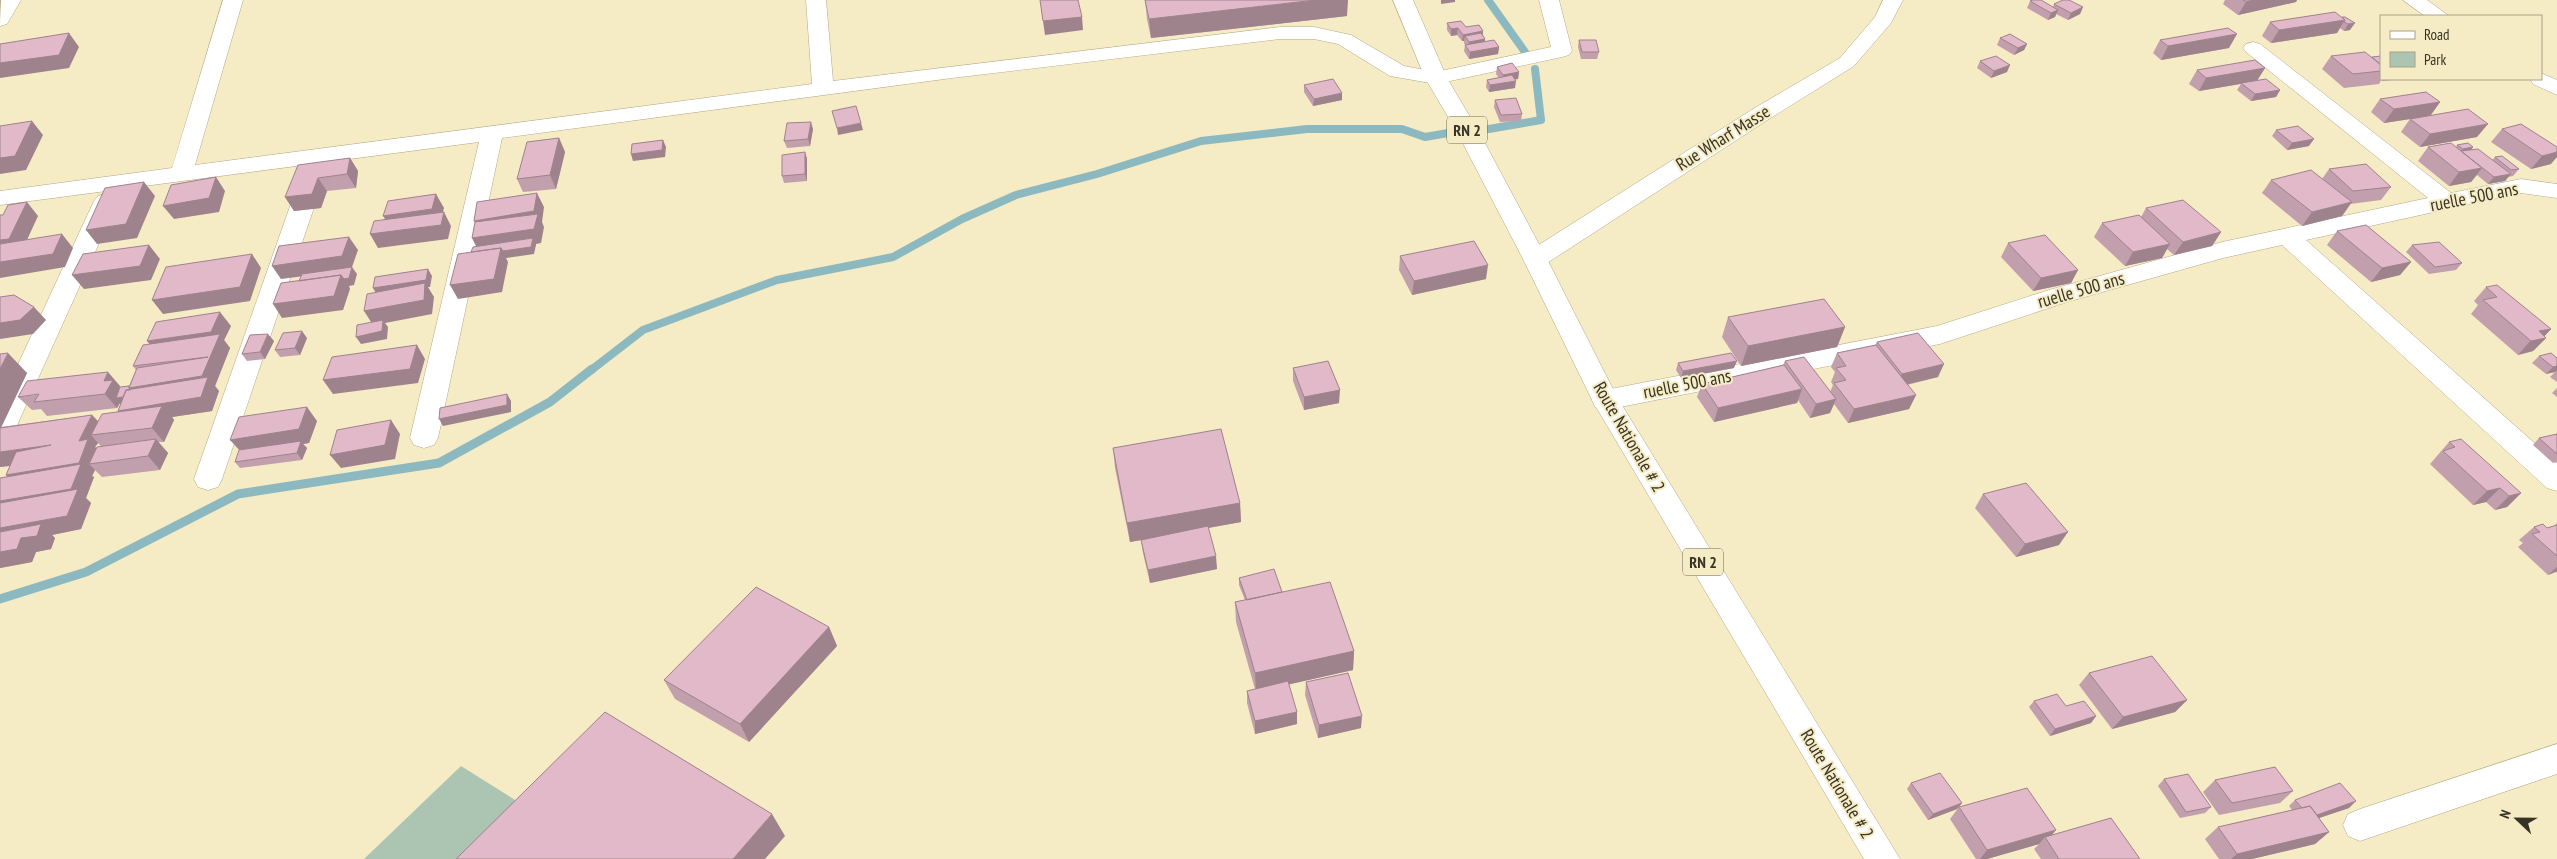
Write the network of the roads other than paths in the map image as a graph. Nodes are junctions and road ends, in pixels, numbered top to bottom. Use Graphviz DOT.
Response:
graph roads {
  1 [pos="11,0"];
  2 [pos="233,0"];
  3 [pos="816,0"];
  4 [pos="1403,0"];
  5 [pos="1549,0"];
  6 [pos="1894,0"];
  7 [pos="2413,0"];
  8 [pos="2438,15"];
  9 [pos="0,20"];
  10 [pos="2253,48"];
  11 [pos="1436,78"];
  12 [pos="2542,79"];
  13 [pos="823,88"];
  14 [pos="2557,88"];
  15 [pos="492,132"];
  16 [pos="320,156"];
  17 [pos="181,174"];
  18 [pos="114,183"];
  19 [pos="2557,191"];
  20 [pos="0,198"];
  21 [pos="2448,202"];
  22 [pos="2286,236"];
  23 [pos="1535,259"];
  24 [pos="1605,400"];
  25 [pos="0,432"];
  26 [pos="424,438"];
  27 [pos="208,479"];
  28 [pos="2557,480"];
  29 [pos="2557,759"];
  30 [pos="2360,825"];
  31 [pos="1883,859"];
  1 -- 9 [label="street"];
  2 -- 17 [label="street"];
  3 -- 13 [label="street"];
  4 -- 11 [label="street, Route Nationale # 2 / RN 2"];
  5 -- 11 [label="street"];
  6 -- 23 [label="street, Rue Wharf Masse"];
  7 -- 8 [label="street"];
  10 -- 21 [label="street"];
  11 -- 13 [label="street"];
  11 -- 23 [label="street, Route Nationale # 2 / RN 2"];
  12 -- 14 [label="street"];
  13 -- 15 [label="street"];
  15 -- 16 [label="street"];
  15 -- 26 [label="street"];
  16 -- 17 [label="street"];
  16 -- 27 [label="street"];
  17 -- 18 [label="street"];
  18 -- 20 [label="street"];
  18 -- 25 [label="street"];
  19 -- 21 [label="street, ruelle 500 ans"];
  21 -- 22 [label="street, ruelle 500 ans"];
  22 -- 24 [label="street, ruelle 500 ans"];
  22 -- 28 [label="street"];
  23 -- 24 [label="street, Route Nationale # 2 / RN 2"];
  24 -- 31 [label="street, Route Nationale # 2 / RN 2"];
  29 -- 30 [label="street"];
}
